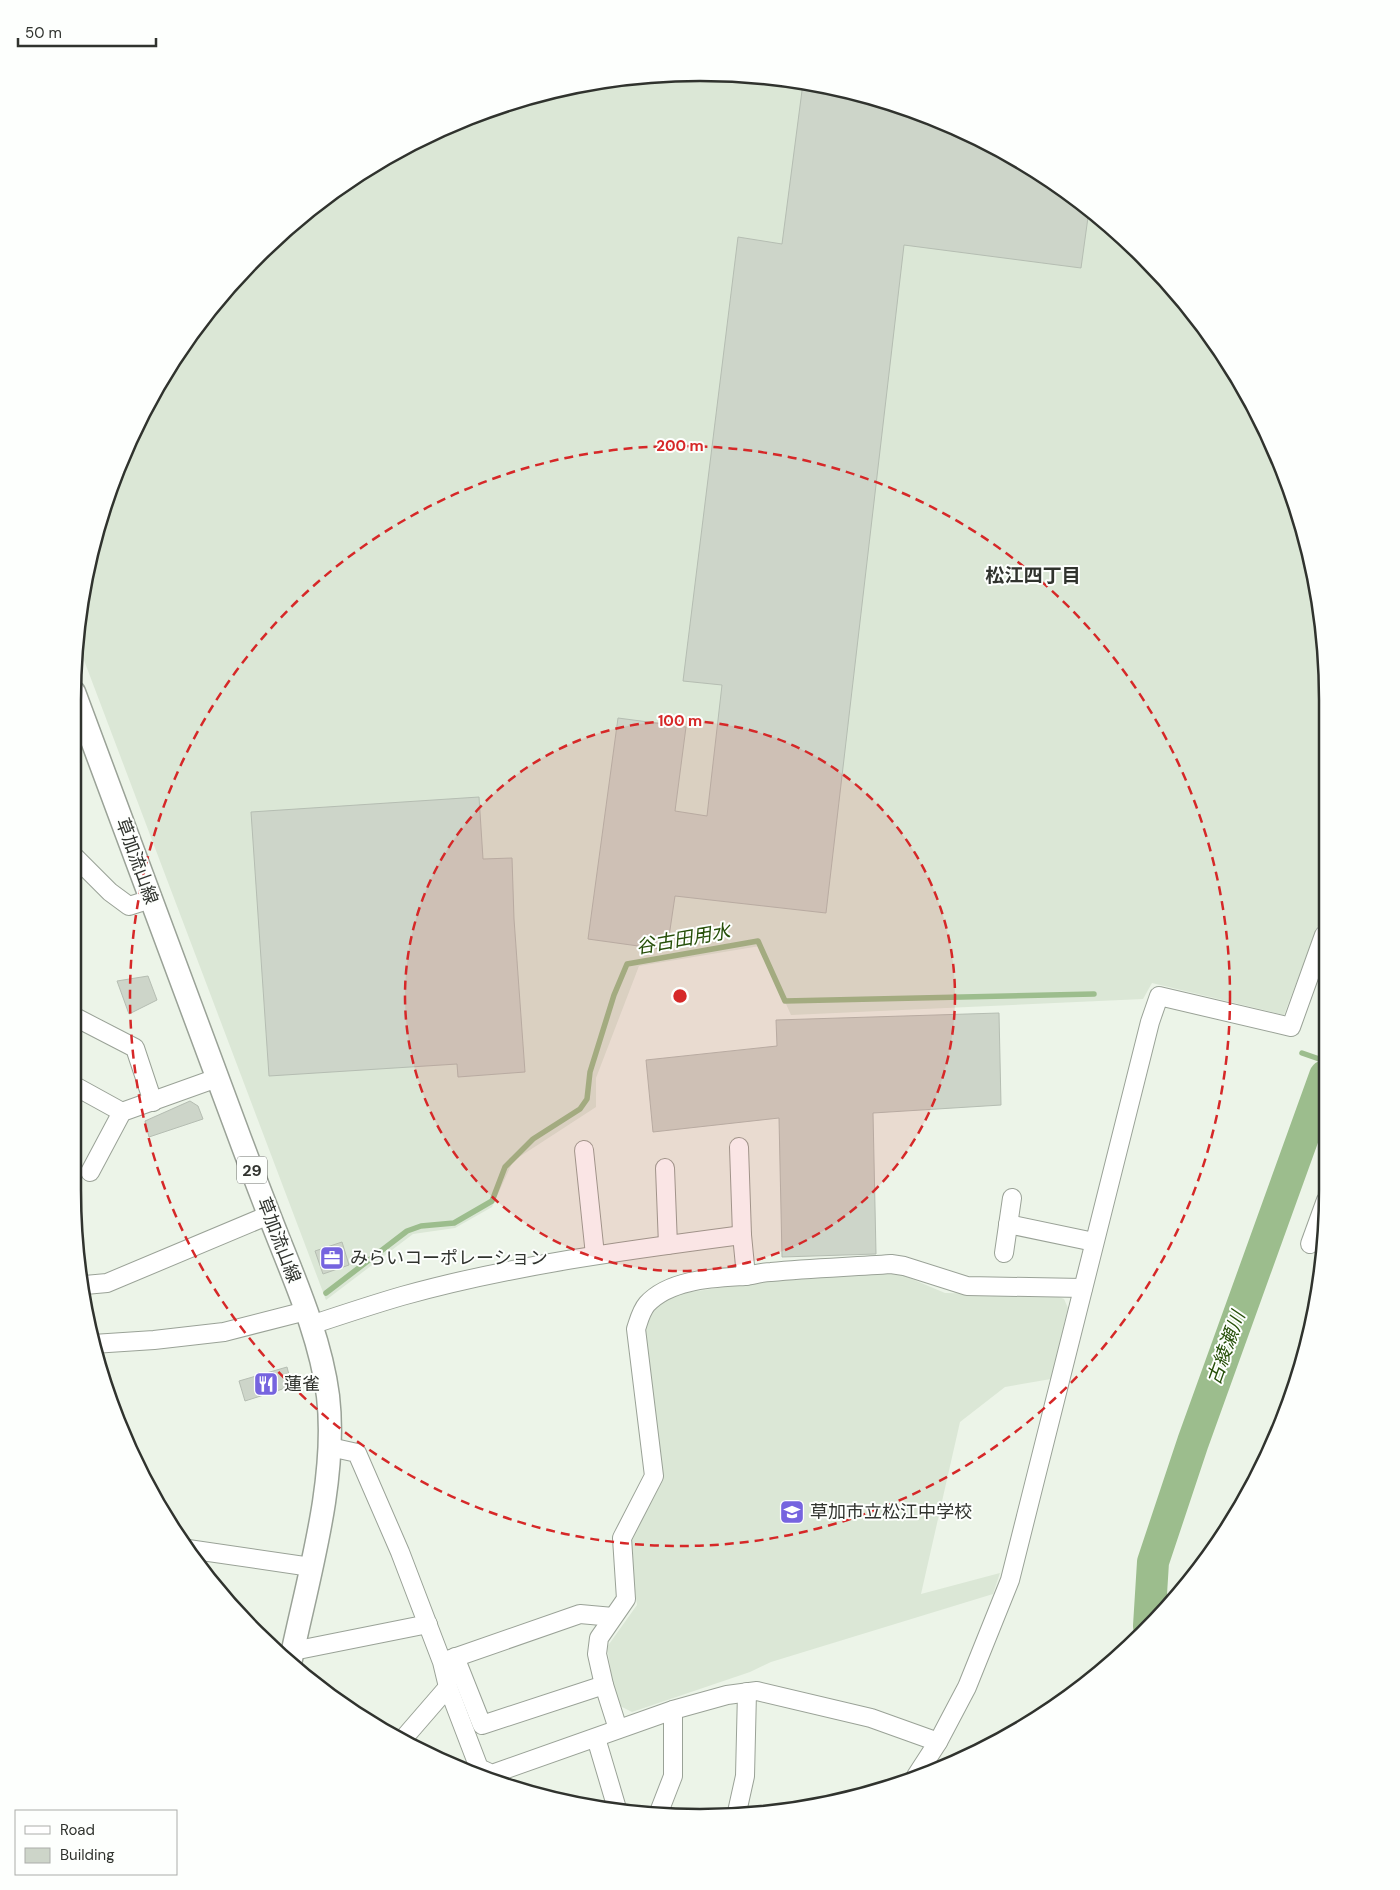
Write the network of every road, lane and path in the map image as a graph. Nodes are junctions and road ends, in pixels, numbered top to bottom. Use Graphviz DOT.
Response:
graph roads {
  1 [pos="81,711"];
  2 [pos="81,864"];
  3 [pos="151,899"];
  4 [pos="1319,950"];
  5 [pos="81,1020"];
  6 [pos="216,1078"];
  7 [pos="81,1090"];
  8 [pos="153,1102"];
  9 [pos="122,1112"];
  10 [pos="739,1147"];
  11 [pos="584,1150"];
  12 [pos="665,1168"];
  13 [pos="90,1172"];
  14 [pos="1012,1198"];
  15 [pos="269,1215"];
  16 [pos="1008,1224"];
  17 [pos="1317,1224"];
  18 [pos="742,1235"];
  19 [pos="1094,1242"];
  20 [pos="1310,1244"];
  21 [pos="668,1245"];
  22 [pos="1004,1253"];
  23 [pos="595,1255"];
  24 [pos="746,1276"];
  25 [pos="89,1285"];
  26 [pos="1083,1288"];
  27 [pos="308,1318"];
  28 [pos="100,1343"];
  29 [pos="330,1448"];
  30 [pos="197,1550"];
  31 [pos="311,1567"];
  32 [pos="613,1617"];
  33 [pos="428,1624"];
  34 [pos="293,1655"];
  35 [pos="295,1657"];
  36 [pos="449,1660"];
  37 [pos="604,1685"];
  38 [pos="448,1687"];
  39 [pos="747,1692"];
  40 [pos="673,1710"];
  41 [pos="618,1728"];
  42 [pos="406,1734"];
  43 [pos="596,1738"];
  44 [pos="938,1742"];
  45 [pos="479,1768"];
  46 [pos="921,1768"];
  47 [pos="494,1773"];
  48 [pos="615,1802"];
  49 [pos="661,1807"];
  50 [pos="738,1807"];
  1 -- 3 [label="main road, 草加流山線 / 29"];
  2 -- 3 [label="street"];
  3 -- 6 [label="main road, 草加流山線 / 29"];
  4 -- 19 [label="street"];
  5 -- 8 [label="street"];
  6 -- 8 [label="street"];
  6 -- 15 [label="main road, 草加流山線 / 29"];
  7 -- 9 [label="street"];
  8 -- 9 [label="street"];
  9 -- 13 [label="street"];
  10 -- 18 [label="street"];
  11 -- 23 [label="street"];
  12 -- 21 [label="street"];
  14 -- 16 [label="street"];
  15 -- 25 [label="street"];
  15 -- 27 [label="main road, 草加流山線 / 29"];
  16 -- 19 [label="street"];
  16 -- 22 [label="street"];
  17 -- 20 [label="street"];
  18 -- 21 [label="street"];
  18 -- 24 [label="street"];
  19 -- 26 [label="street"];
  21 -- 23 [label="street"];
  23 -- 27 [label="street"];
  24 -- 26 [label="street"];
  24 -- 32 [label="street"];
  26 -- 44 [label="street"];
  27 -- 28 [label="street"];
  27 -- 29 [label="main road, 草加流山線 / 29"];
  29 -- 31 [label="main road, 草加流山線 / 29"];
  29 -- 33 [label="street"];
  30 -- 31 [label="street"];
  31 -- 34 [label="main road, 草加流山線 / 29"];
  32 -- 36 [label="street"];
  32 -- 37 [label="street"];
  33 -- 35 [label="street"];
  33 -- 36 [label="street"];
  36 -- 37 [label="street"];
  36 -- 38 [label="street"];
  37 -- 41 [label="street"];
  38 -- 42 [label="street"];
  38 -- 45 [label="street"];
  39 -- 40 [label="street"];
  39 -- 44 [label="street"];
  39 -- 50 [label="street"];
  40 -- 41 [label="street"];
  40 -- 49 [label="street"];
  41 -- 43 [label="street"];
  43 -- 47 [label="street"];
  43 -- 48 [label="street"];
  44 -- 46 [label="street"];
}
